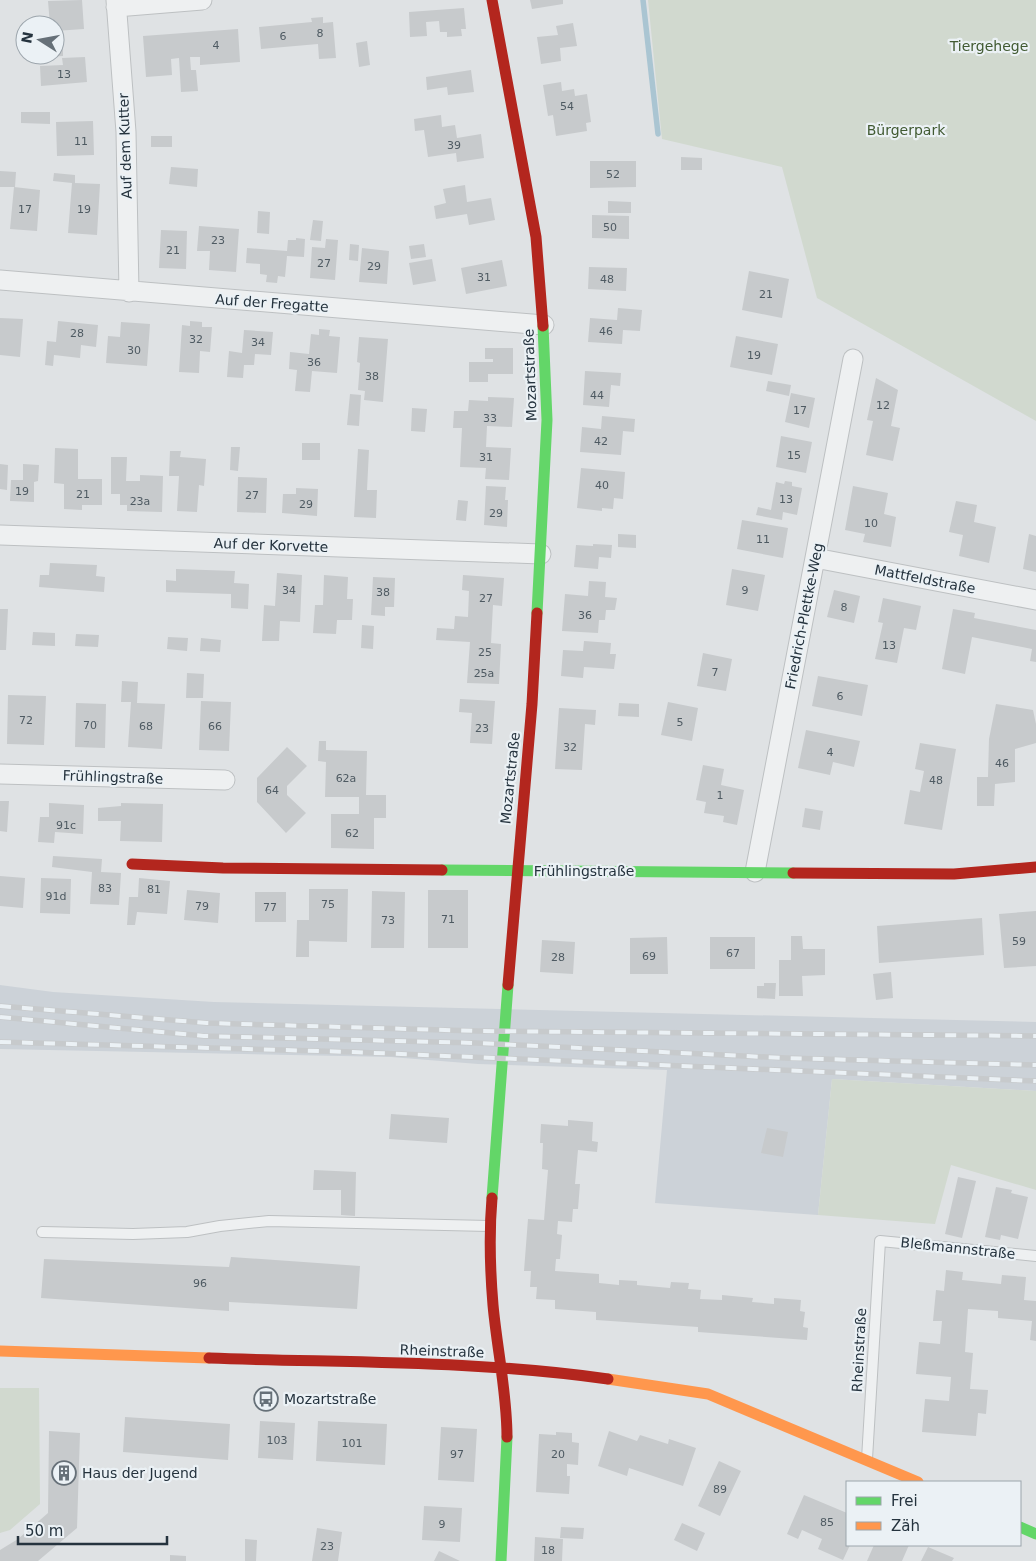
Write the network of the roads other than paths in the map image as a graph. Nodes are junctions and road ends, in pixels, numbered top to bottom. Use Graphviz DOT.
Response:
graph roads {
  1 [pos="202,0"];
  2 [pos="492,0"];
  3 [pos="116,3"];
  4 [pos="0,280"];
  5 [pos="129,292"];
  6 [pos="544,325"];
  7 [pos="853,360"];
  8 [pos="0,535"];
  9 [pos="541,554"];
  10 [pos="815,558"];
  11 [pos="1036,600"];
  12 [pos="0,774"];
  13 [pos="225,780"];
  14 [pos="132,864"];
  15 [pos="1036,867"];
  16 [pos="516,870"];
  17 [pos="755,872"];
  18 [pos="490,1226"];
  19 [pos="42,1232"];
  20 [pos="880,1241"];
  21 [pos="1036,1256"];
  22 [pos="0,1351"];
  23 [pos="502,1368"];
  24 [pos="867,1460"];
  25 [pos="916,1481"];
  26 [pos="1021,1526"];
  27 [pos="1036,1534"];
  28 [pos="501,1561"];
  1 -- 3 [label="street"];
  2 -- 6 [label="street, Mozartstraße"];
  3 -- 5 [label="street, Auf dem Kutter"];
  4 -- 5 [label="street, Auf der Fregatte"];
  5 -- 6 [label="street, Auf der Fregatte"];
  6 -- 9 [label="street, Mozartstraße"];
  7 -- 10 [label="street, Friedrich-Plettke-Weg"];
  8 -- 9 [label="street, Auf der Korvette"];
  9 -- 16 [label="street, Mozartstraße"];
  10 -- 11 [label="street, Mattfeldstraße"];
  10 -- 17 [label="street, Friedrich-Plettke-Weg"];
  12 -- 13 [label="street, Frühlingstraße"];
  14 -- 16 [label="street, Frühlingstraße"];
  15 -- 17 [label="street, Frühlingstraße"];
  16 -- 17 [label="street, Frühlingstraße"];
  16 -- 18 [label="street, Mozartstraße"];
  18 -- 19 [label="lane"];
  18 -- 23 [label="street, Mozartstraße"];
  20 -- 21 [label="lane, Bleßmannstraße"];
  20 -- 24 [label="lane, Rheinstraße"];
  22 -- 23 [label="street, Rheinstraße"];
  23 -- 24 [label="street, Rheinstraße"];
  23 -- 28 [label="street, Mozartstraße"];
  24 -- 25 [label="street, Rheinstraße"];
  26 -- 27 [label="street"];
}
